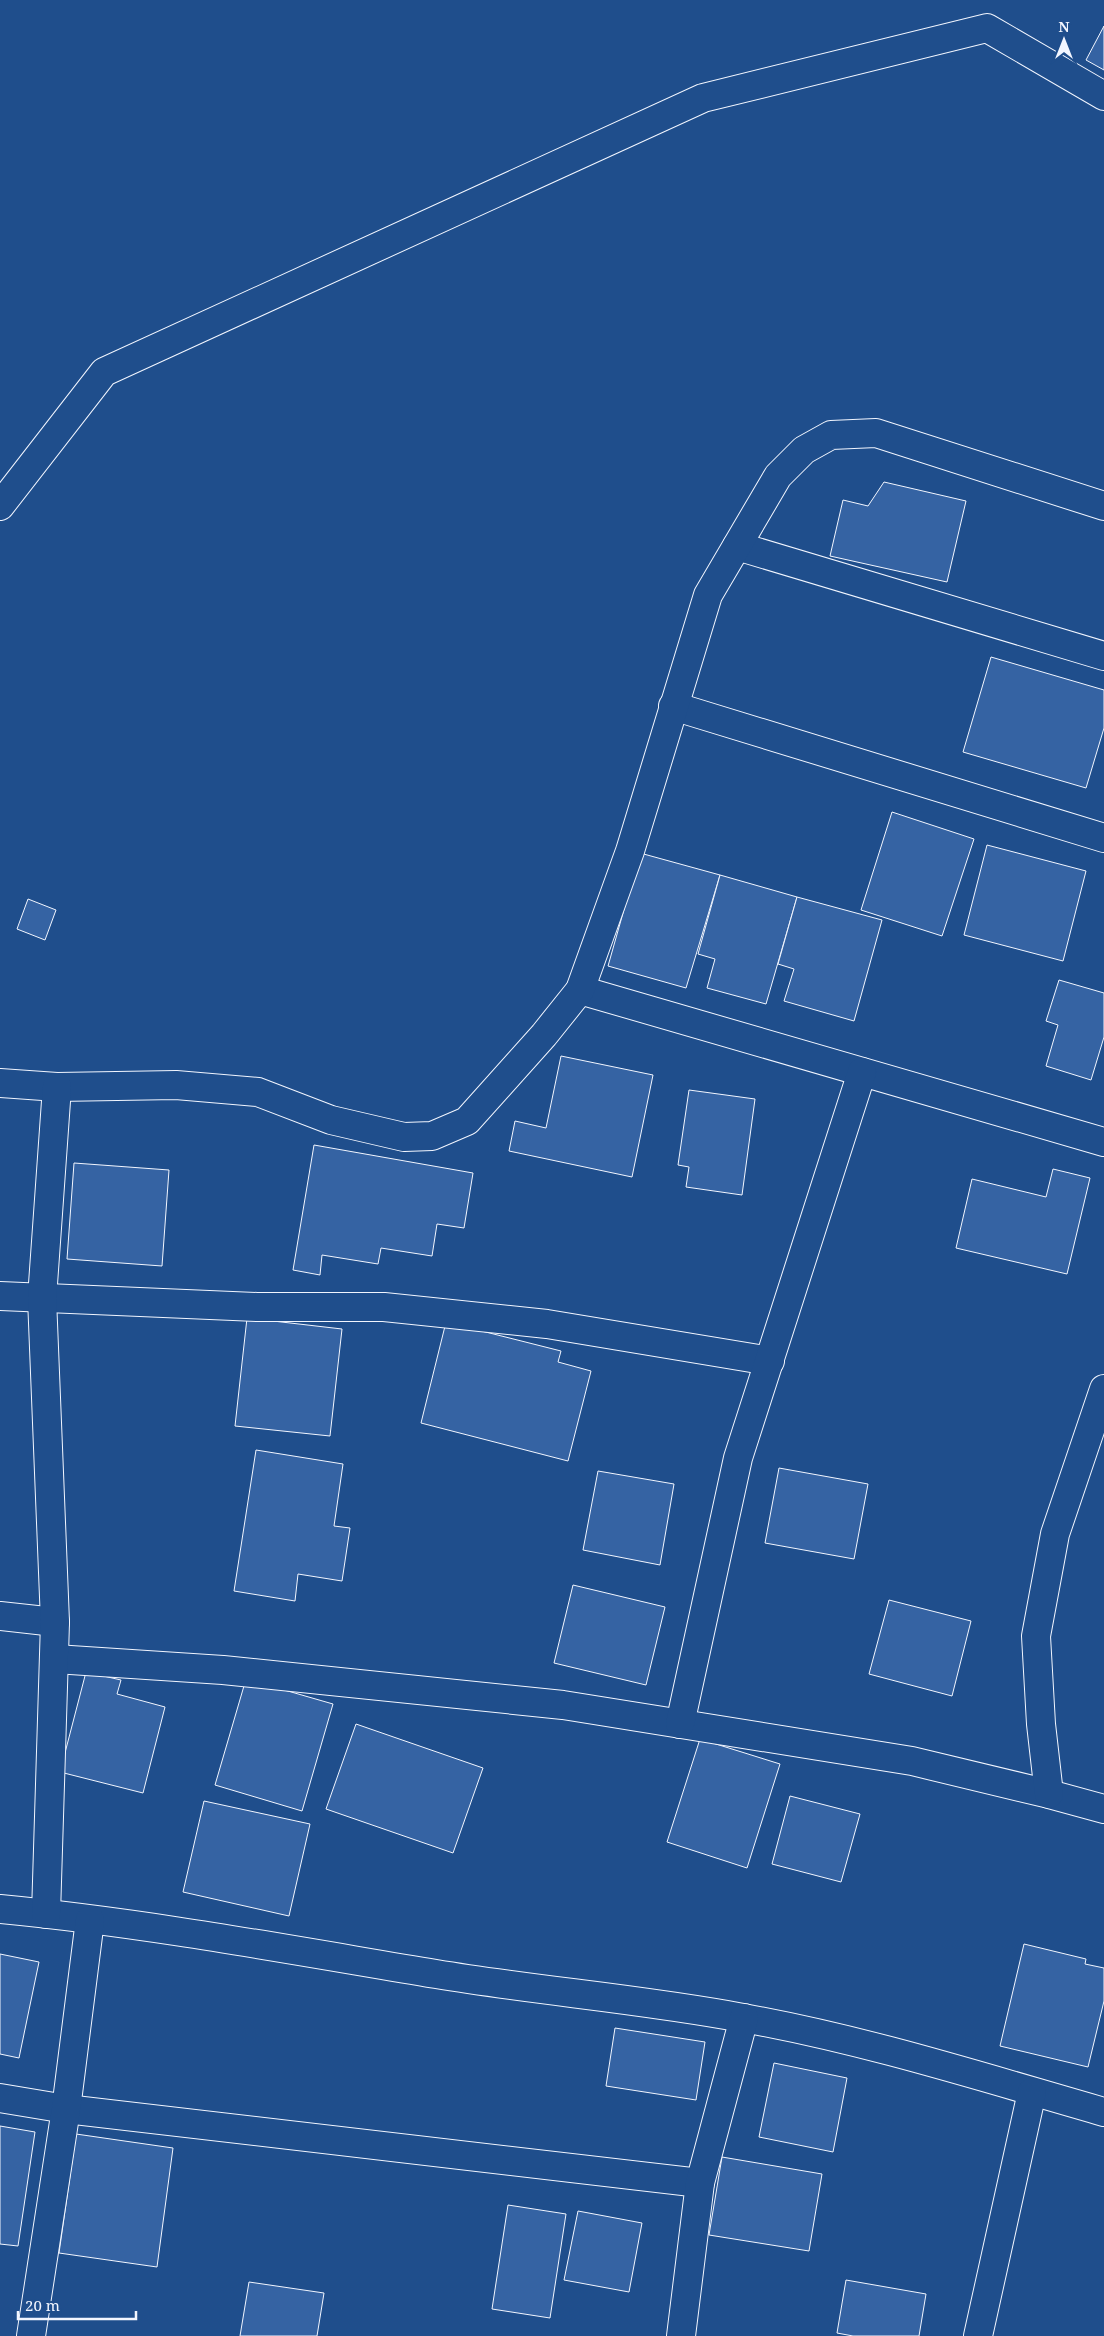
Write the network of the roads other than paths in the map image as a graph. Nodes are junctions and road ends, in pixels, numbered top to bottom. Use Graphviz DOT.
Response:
graph roads {
  1 [pos="1104,96"];
  2 [pos="0,506"];
  3 [pos="1104,506"];
  4 [pos="737,546"];
  5 [pos="1104,656"];
  6 [pos="673,706"];
  7 [pos="1104,838"];
  8 [pos="580,990"];
  9 [pos="862,1072"];
  10 [pos="0,1083"];
  11 [pos="57,1088"];
  12 [pos="1104,1142"];
  13 [pos="0,1296"];
  14 [pos="42,1298"];
  15 [pos="770,1361"];
  16 [pos="1104,1389"];
  17 [pos="0,1616"];
  18 [pos="55,1622"];
  19 [pos="54,1659"];
  20 [pos="680,1724"];
  21 [pos="1049,1794"];
  22 [pos="1104,1810"];
  23 [pos="0,1909"];
  24 [pos="46,1914"];
  25 [pos="90,1920"];
  26 [pos="744,2018"];
  27 [pos="1032,2092"];
  28 [pos="0,2098"];
  29 [pos="66,2109"];
  30 [pos="1104,2112"];
  31 [pos="700,2183"];
  32 [pos="31,2336"];
  33 [pos="681,2336"];
  34 [pos="978,2336"];
  1 -- 2 [label="street"];
  3 -- 4 [label="street"];
  4 -- 5 [label="street"];
  4 -- 6 [label="street"];
  6 -- 7 [label="street"];
  6 -- 8 [label="street"];
  8 -- 9 [label="street"];
  8 -- 11 [label="street"];
  9 -- 12 [label="street"];
  9 -- 15 [label="street"];
  10 -- 11 [label="street"];
  11 -- 14 [label="street"];
  13 -- 14 [label="street"];
  14 -- 15 [label="street"];
  14 -- 18 [label="street"];
  15 -- 20 [label="street"];
  16 -- 21 [label="street"];
  17 -- 18 [label="street"];
  18 -- 19 [label="street"];
  19 -- 20 [label="street"];
  19 -- 24 [label="street"];
  20 -- 21 [label="street"];
  21 -- 22 [label="street"];
  23 -- 24 [label="street"];
  24 -- 25 [label="street"];
  25 -- 26 [label="street"];
  25 -- 29 [label="street"];
  26 -- 27 [label="street"];
  26 -- 31 [label="street"];
  27 -- 30 [label="street"];
  27 -- 34 [label="street"];
  28 -- 29 [label="street"];
  29 -- 31 [label="street"];
  29 -- 32 [label="street"];
  31 -- 33 [label="street"];
}
